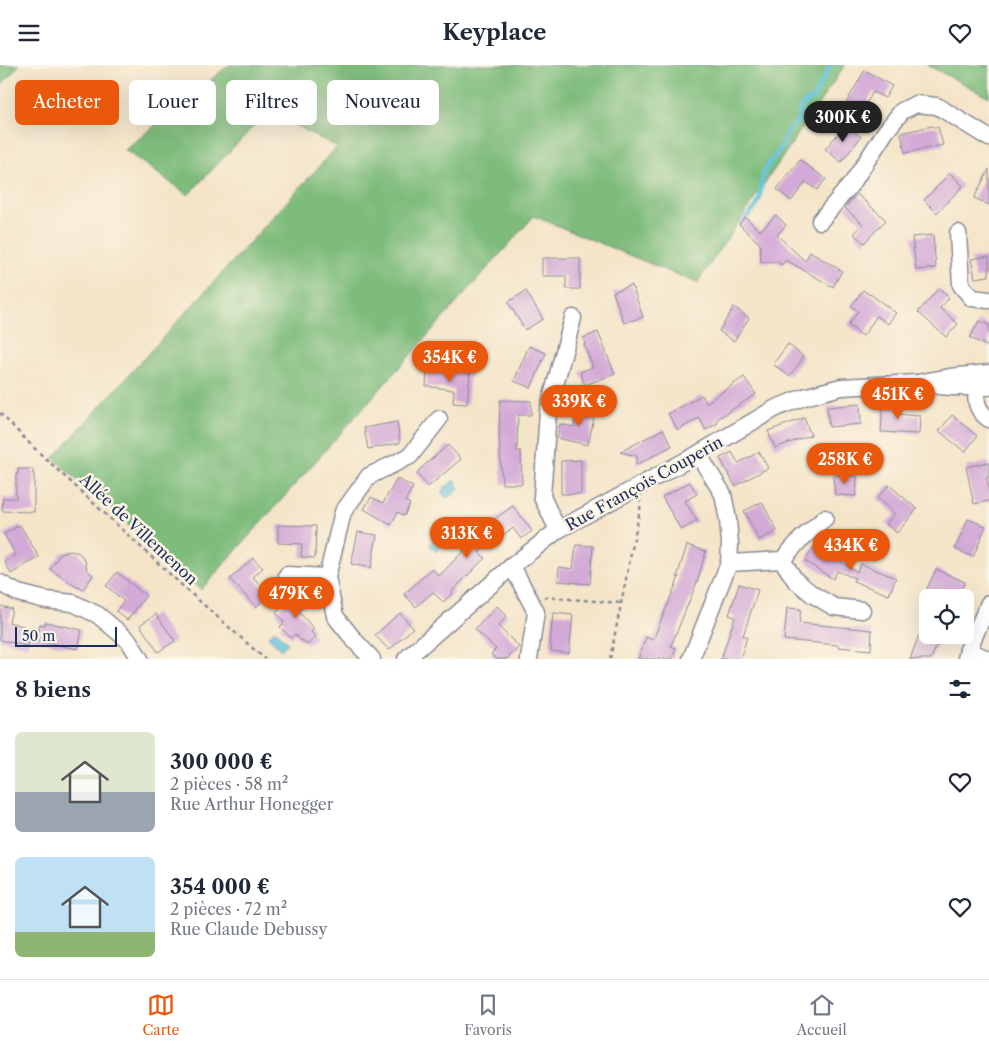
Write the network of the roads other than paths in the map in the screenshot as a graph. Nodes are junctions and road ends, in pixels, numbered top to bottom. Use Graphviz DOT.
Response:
graph roads {
  1 [pos="989,138"];
  2 [pos="820,221"];
  3 [pos="958,233"];
  4 [pos="989,301"];
  5 [pos="573,318"];
  6 [pos="986,381"];
  7 [pos="439,419"];
  8 [pos="989,419"];
  9 [pos="698,455"];
  10 [pos="825,518"];
  11 [pos="558,530"];
  12 [pos="782,560"];
  13 [pos="729,563"];
  14 [pos="512,567"];
  15 [pos="287,575"];
  16 [pos="327,577"];
  17 [pos="0,583"];
  18 [pos="989,603"];
  19 [pos="862,610"];
  20 [pos="967,654"];
  21 [pos="140,659"];
  22 [pos="372,659"];
  23 [pos="406,659"];
  24 [pos="529,659"];
  25 [pos="691,659"];
  26 [pos="988,659"];
  1 -- 2 [label="street"];
  3 -- 4 [label="street"];
  5 -- 11 [label="street"];
  6 -- 8 [label="street"];
  6 -- 9 [label="street, Rue François Couperin"];
  7 -- 16 [label="street"];
  9 -- 11 [label="street, Rue François Couperin"];
  9 -- 13 [label="street"];
  10 -- 12 [label="street"];
  11 -- 14 [label="street, Rue François Couperin"];
  12 -- 13 [label="street"];
  12 -- 19 [label="street"];
  13 -- 25 [label="street"];
  14 -- 23 [label="street, Rue François Couperin"];
  14 -- 24 [label="street"];
  15 -- 16 [label="street"];
  16 -- 22 [label="street"];
  17 -- 21 [label="street"];
  18 -- 20 [label="street"];
  20 -- 26 [label="street"];
}
